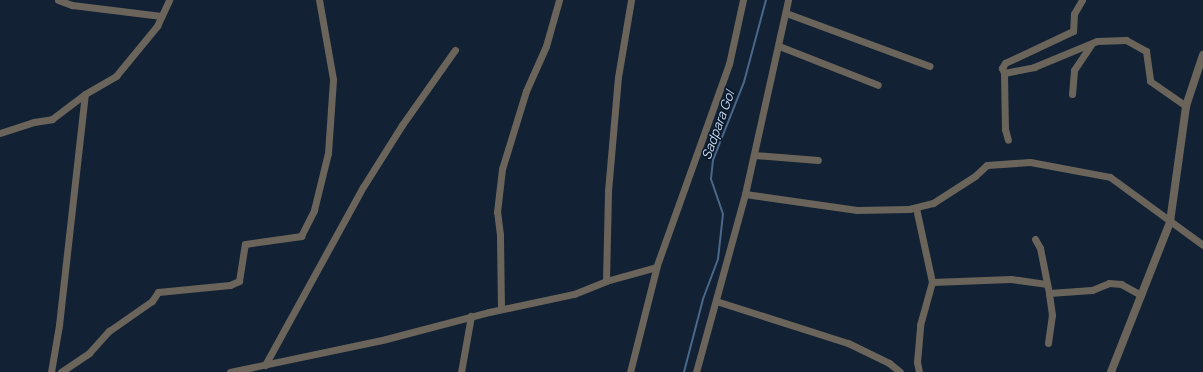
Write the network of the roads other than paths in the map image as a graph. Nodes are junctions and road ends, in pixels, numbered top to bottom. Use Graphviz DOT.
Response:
graph roads {
  1 [pos="58,0"];
  2 [pos="169,0"];
  3 [pos="319,0"];
  4 [pos="559,0"];
  5 [pos="631,0"];
  6 [pos="743,0"];
  7 [pos="788,0"];
  8 [pos="1082,0"];
  9 [pos="786,12"];
  10 [pos="162,16"];
  11 [pos="1091,44"];
  12 [pos="779,46"];
  13 [pos="455,50"];
  14 [pos="1203,55"];
  15 [pos="929,66"];
  16 [pos="1004,73"];
  17 [pos="878,85"];
  18 [pos="86,94"];
  19 [pos="1072,94"];
  20 [pos="1186,106"];
  21 [pos="0,133"];
  22 [pos="1008,140"];
  23 [pos="754,155"];
  24 [pos="818,160"];
  25 [pos="745,194"];
  26 [pos="916,208"];
  27 [pos="1170,222"];
  28 [pos="1035,240"];
  29 [pos="1203,245"];
  30 [pos="656,267"];
  31 [pos="606,281"];
  32 [pos="932,282"];
  33 [pos="1046,284"];
  34 [pos="1049,293"];
  35 [pos="1141,295"];
  36 [pos="716,301"];
  37 [pos="501,309"];
  38 [pos="471,316"];
  39 [pos="1048,343"];
  40 [pos="265,365"];
  41 [pos="246,370"];
  42 [pos="51,372"];
  43 [pos="61,372"];
  44 [pos="230,372"];
  45 [pos="461,372"];
  46 [pos="630,372"];
  47 [pos="696,372"];
  48 [pos="900,372"];
  49 [pos="919,372"];
  50 [pos="1111,372"];
  1 -- 10 [label="street"];
  2 -- 10 [label="street"];
  3 -- 43 [label="street"];
  4 -- 37 [label="street"];
  5 -- 31 [label="street"];
  6 -- 30 [label="street"];
  7 -- 9 [label="street"];
  8 -- 16 [label="street"];
  9 -- 12 [label="street"];
  9 -- 15 [label="street"];
  10 -- 18 [label="street"];
  11 -- 16 [label="street"];
  11 -- 19 [label="street"];
  11 -- 20 [label="street"];
  12 -- 17 [label="street"];
  12 -- 23 [label="street"];
  13 -- 40 [label="street"];
  14 -- 20 [label="street"];
  16 -- 22 [label="street"];
  18 -- 21 [label="street"];
  18 -- 42 [label="street"];
  20 -- 27 [label="street"];
  23 -- 24 [label="street"];
  23 -- 25 [label="street"];
  25 -- 26 [label="street"];
  25 -- 36 [label="street"];
  26 -- 27 [label="street"];
  26 -- 32 [label="street"];
  27 -- 29 [label="street"];
  27 -- 35 [label="street"];
  28 -- 33 [label="street"];
  30 -- 31 [label="street"];
  30 -- 46 [label="street"];
  31 -- 37 [label="street"];
  32 -- 33 [label="street"];
  32 -- 49 [label="street"];
  33 -- 34 [label="street"];
  34 -- 35 [label="street"];
  34 -- 39 [label="street"];
  35 -- 50 [label="street"];
  36 -- 47 [label="street"];
  36 -- 48 [label="street"];
  37 -- 38 [label="street"];
  38 -- 40 [label="street"];
  38 -- 45 [label="street"];
  40 -- 41 [label="street"];
  41 -- 44 [label="street"];
}
